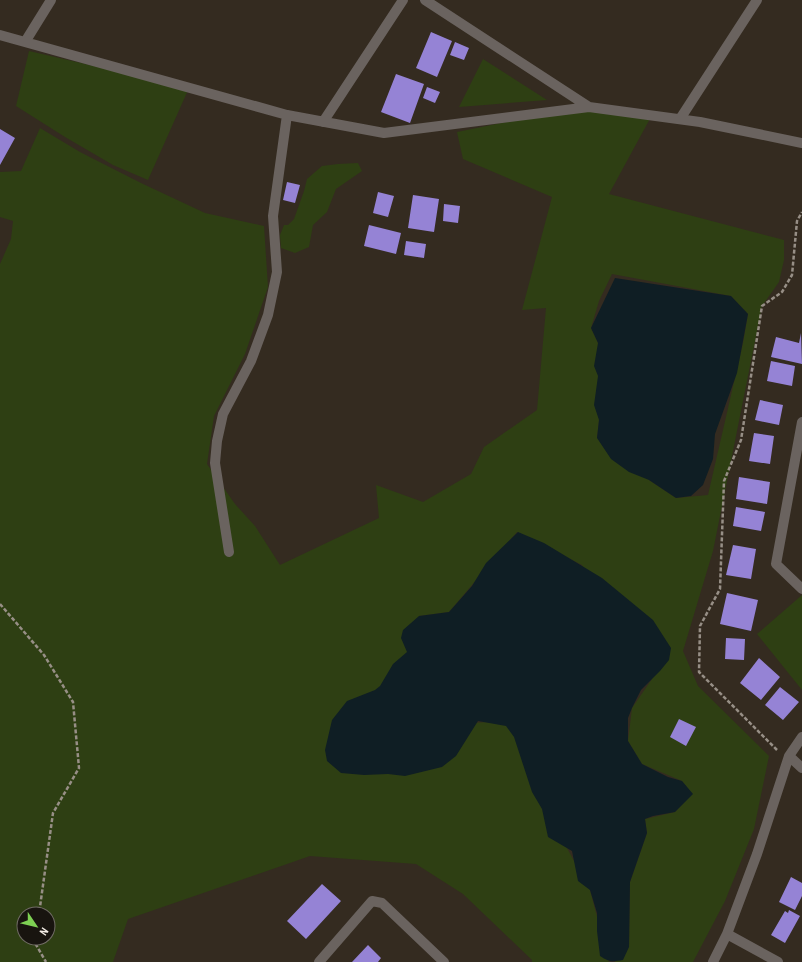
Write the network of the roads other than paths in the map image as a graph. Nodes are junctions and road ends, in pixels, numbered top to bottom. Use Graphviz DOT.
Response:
graph roads {
  1 [pos="51,0"];
  2 [pos="403,0"];
  3 [pos="425,0"];
  4 [pos="758,0"];
  5 [pos="0,35"];
  6 [pos="25,42"];
  7 [pos="589,107"];
  8 [pos="287,115"];
  9 [pos="680,119"];
  10 [pos="323,122"];
  11 [pos="802,143"];
  12 [pos="802,422"];
  13 [pos="229,552"];
  14 [pos="802,589"];
  15 [pos="802,737"];
  16 [pos="785,756"];
  17 [pos="802,768"];
  18 [pos="727,934"];
  19 [pos="318,962"];
  20 [pos="444,962"];
  21 [pos="713,962"];
  22 [pos="778,962"];
  1 -- 6 [label="street"];
  2 -- 10 [label="street"];
  3 -- 7 [label="street"];
  4 -- 9 [label="street"];
  5 -- 6 [label="street"];
  6 -- 8 [label="street"];
  7 -- 9 [label="street"];
  7 -- 10 [label="street"];
  8 -- 10 [label="street"];
  8 -- 13 [label="street"];
  9 -- 11 [label="street"];
  12 -- 14 [label="street"];
  15 -- 16 [label="street"];
  16 -- 17 [label="street"];
  16 -- 18 [label="street"];
  18 -- 21 [label="street"];
  18 -- 22 [label="street"];
  19 -- 20 [label="street"];
}
